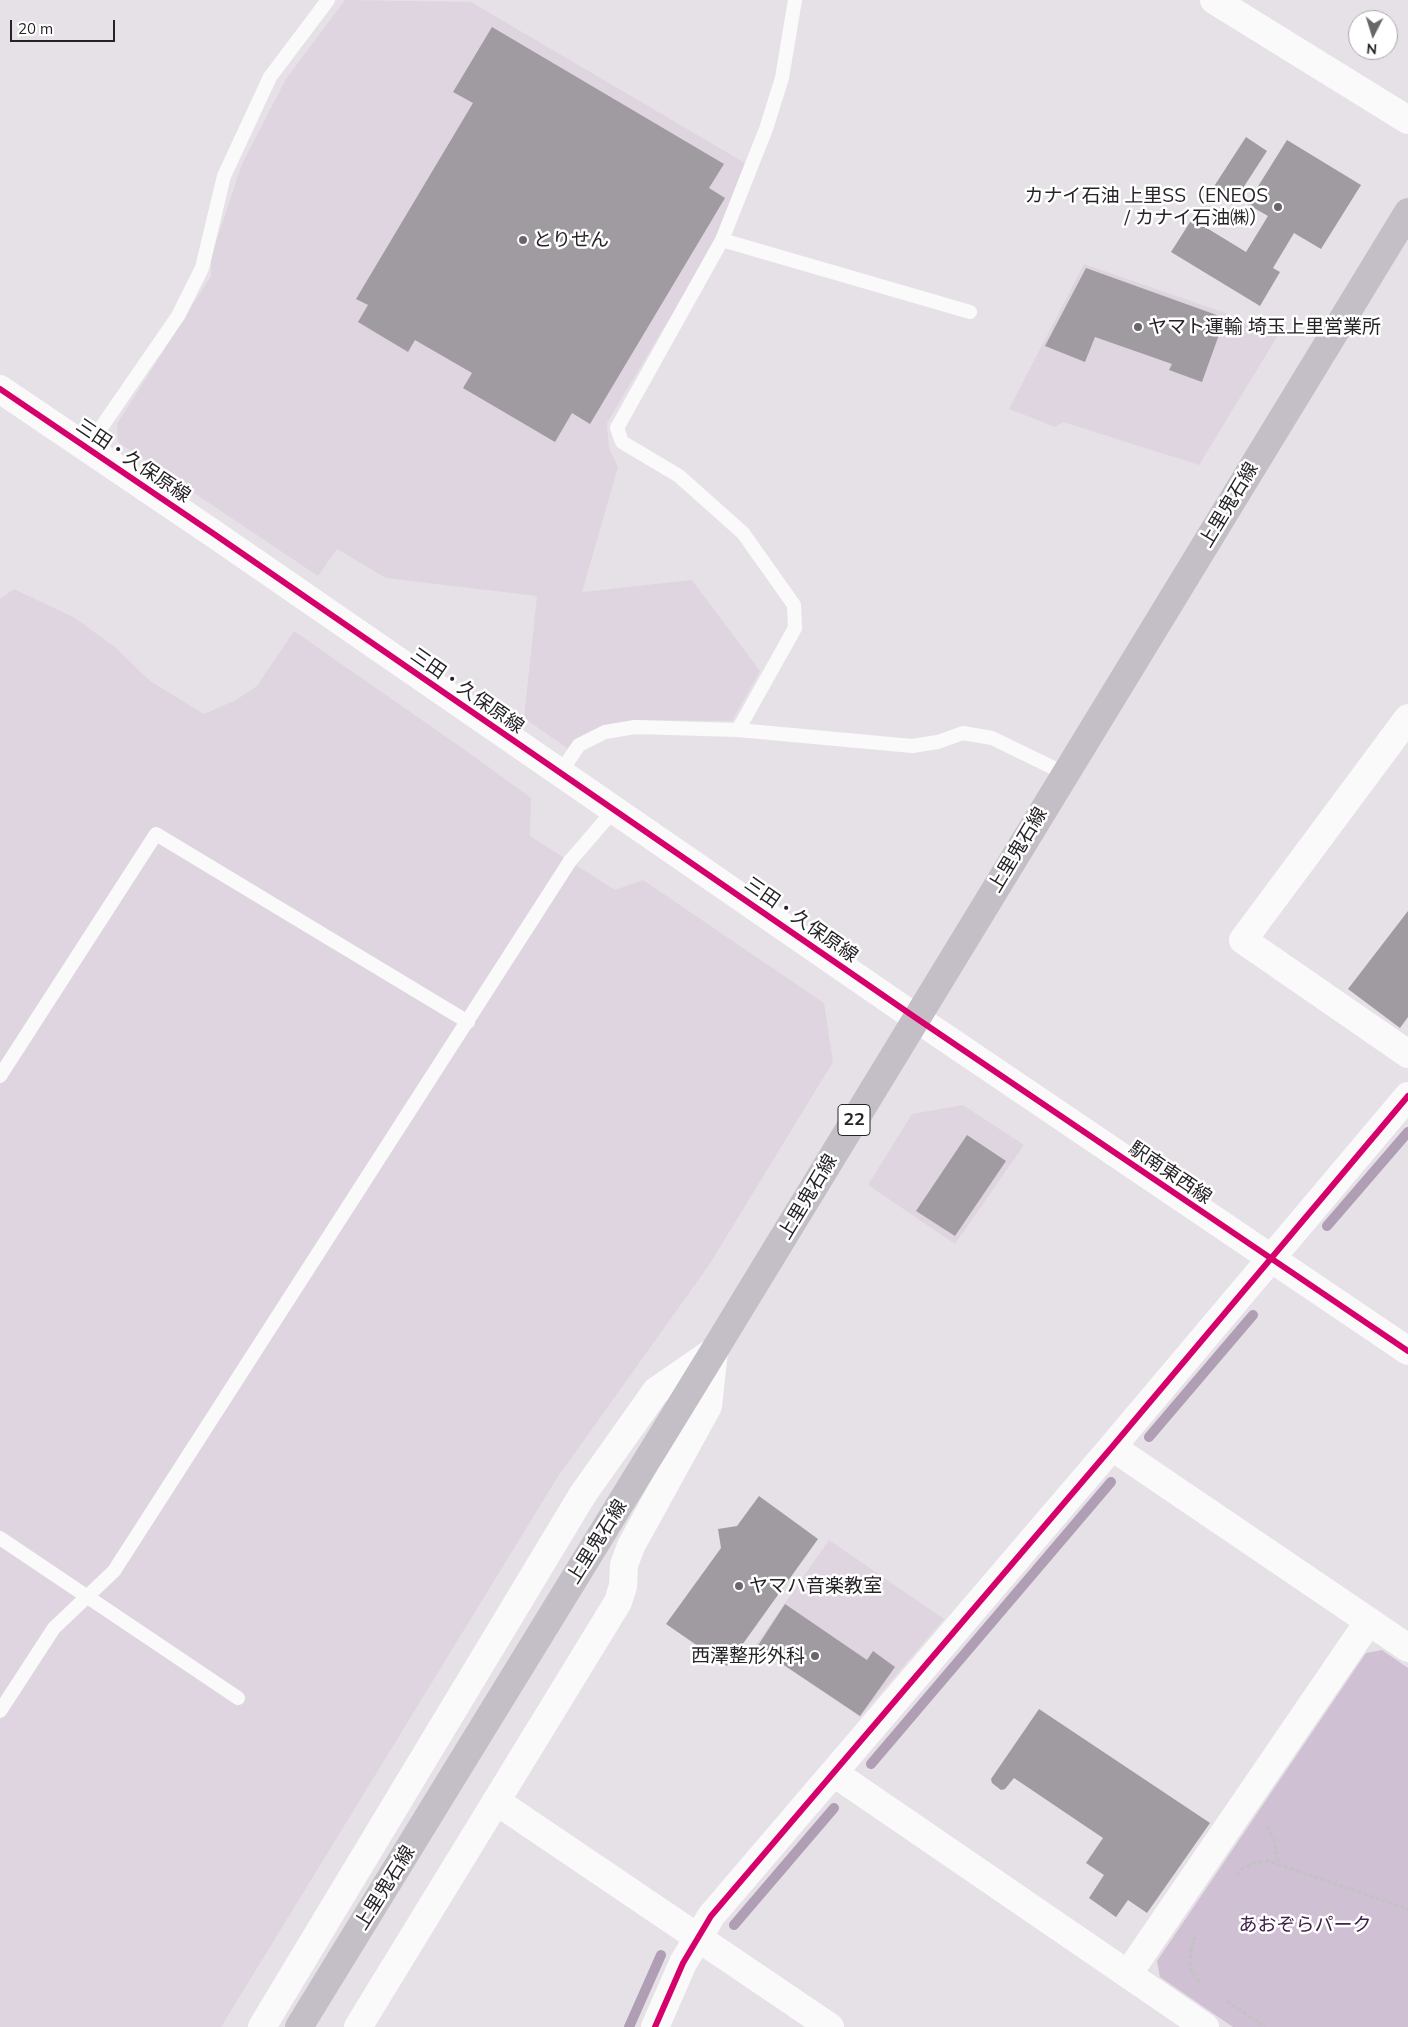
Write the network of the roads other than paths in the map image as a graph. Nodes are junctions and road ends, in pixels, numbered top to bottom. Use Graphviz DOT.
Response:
graph roads {
  1 [pos="328,0"];
  2 [pos="795,0"];
  3 [pos="1214,0"];
  4 [pos="1408,120"];
  5 [pos="1408,212"];
  6 [pos="722,240"];
  7 [pos="970,312"];
  8 [pos="0,389"];
  9 [pos="87,448"];
  10 [pos="1408,718"];
  11 [pos="738,730"];
  12 [pos="560,773"];
  13 [pos="1064,773"];
  14 [pos="614,810"];
  15 [pos="916,1018"];
  16 [pos="468,1022"];
  17 [pos="1408,1054"];
  18 [pos="0,1076"];
  19 [pos="1408,1096"];
  20 [pos="1271,1259"];
  21 [pos="714,1351"];
  22 [pos="1408,1351"];
  23 [pos="1112,1447"];
  24 [pos="0,1538"];
  25 [pos="88,1596"];
  26 [pos="1368,1621"];
  27 [pos="1408,1648"];
  28 [pos="238,1698"];
  29 [pos="0,1711"];
  30 [pos="834,1774"];
  31 [pos="496,1801"];
  32 [pos="697,1936"];
  33 [pos="1128,1974"];
  34 [pos="262,2027"];
  35 [pos="299,2027"];
  36 [pos="358,2027"];
  37 [pos="655,2027"];
  38 [pos="830,2027"];
  39 [pos="1205,2027"];
  1 -- 9 [label="lane"];
  2 -- 6 [label="lane"];
  3 -- 4 [label="street"];
  5 -- 13 [label="main road, 上里鬼石線 / 22"];
  6 -- 7 [label="lane"];
  6 -- 11 [label="lane"];
  8 -- 9 [label="street, 三田・久保原線"];
  9 -- 12 [label="street, 三田・久保原線"];
  10 -- 17 [label="street"];
  11 -- 12 [label="lane"];
  11 -- 13 [label="lane"];
  12 -- 14 [label="street, 三田・久保原線"];
  13 -- 15 [label="main road, 上里鬼石線 / 22"];
  14 -- 15 [label="street, 三田・久保原線"];
  14 -- 16 [label="lane"];
  15 -- 20 [label="street, 駅南東西線"];
  15 -- 21 [label="main road, 上里鬼石線 / 22"];
  16 -- 18 [label="lane"];
  16 -- 25 [label="lane"];
  19 -- 20 [label="street"];
  20 -- 22 [label="street, 駅南東西線"];
  20 -- 23 [label="street"];
  21 -- 31 [label="street"];
  21 -- 34 [label="street"];
  21 -- 35 [label="main road, 上里鬼石線 / 22"];
  23 -- 26 [label="street"];
  23 -- 30 [label="street"];
  24 -- 25 [label="lane"];
  25 -- 28 [label="lane"];
  25 -- 29 [label="lane"];
  26 -- 27 [label="street"];
  26 -- 33 [label="street"];
  30 -- 32 [label="street"];
  30 -- 33 [label="street"];
  31 -- 32 [label="street"];
  31 -- 36 [label="street"];
  32 -- 37 [label="street"];
  32 -- 38 [label="street"];
  33 -- 39 [label="street"];
}
